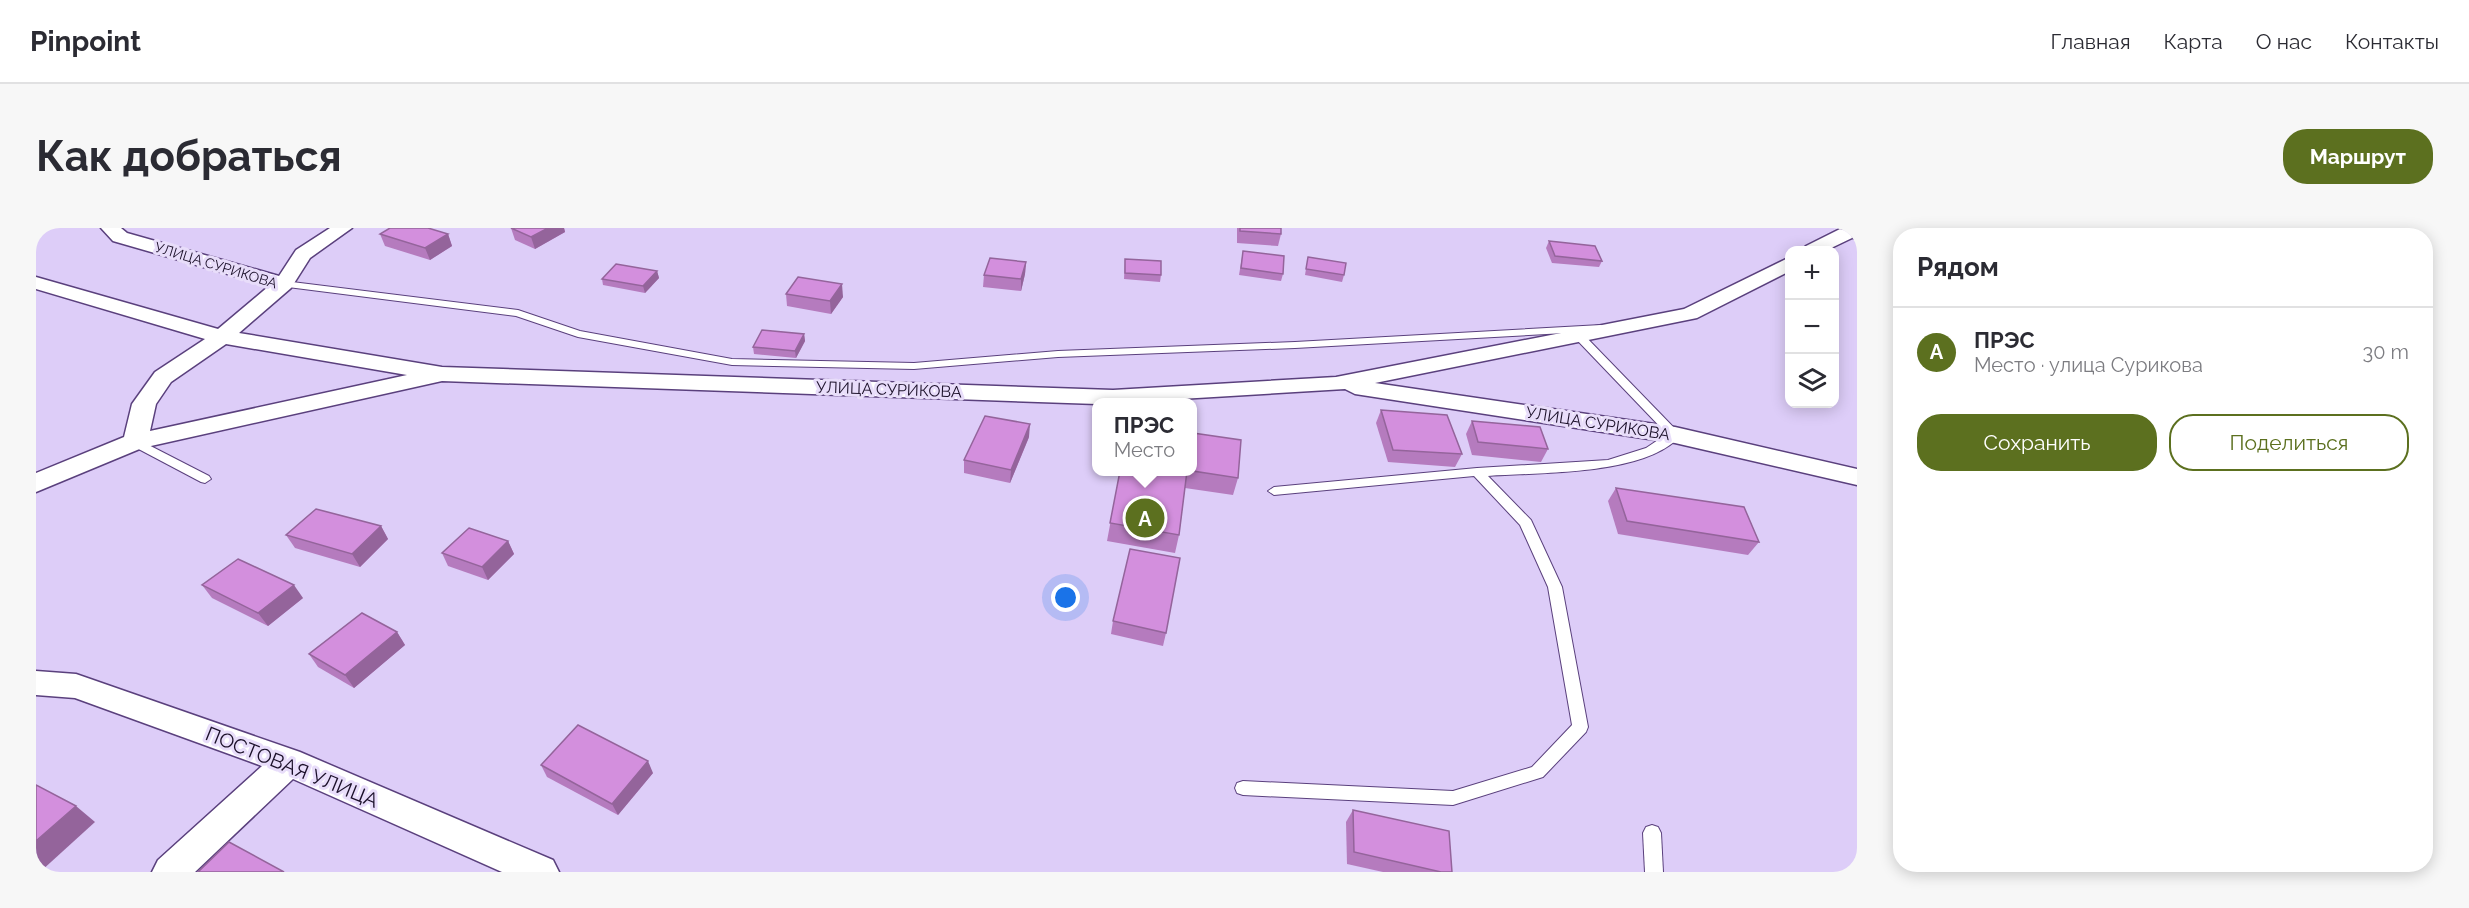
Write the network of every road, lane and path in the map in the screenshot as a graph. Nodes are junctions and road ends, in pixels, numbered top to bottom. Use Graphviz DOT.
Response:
graph roads {
  1 [pos="110,228"];
  2 [pos="343,228"];
  3 [pos="1853,231"];
  4 [pos="1821,246"];
  5 [pos="1785,265"];
  6 [pos="36,283"];
  7 [pos="284,284"];
  8 [pos="1621,328"];
  9 [pos="222,337"];
  10 [pos="1580,337"];
  11 [pos="442,374"];
  12 [pos="1336,384"];
  13 [pos="1675,435"];
  14 [pos="135,442"];
  15 [pos="1478,472"];
  16 [pos="1857,477"];
  17 [pos="205,479"];
  18 [pos="36,483"];
  19 [pos="1274,491"];
  20 [pos="36,683"];
  21 [pos="289,762"];
  22 [pos="1243,788"];
  23 [pos="1652,833"];
  24 [pos="170,872"];
  25 [pos="541,872"];
  26 [pos="1654,872"];
  1 -- 7 [label="street, УЛИЦА СУРИКОВА"];
  2 -- 7 [label="street"];
  3 -- 4 [label="street"];
  5 -- 8 [label="street, УЛИЦА СУРИКОВА"];
  6 -- 9 [label="street"];
  7 -- 8 [label="lane"];
  7 -- 9 [label="street, УЛИЦА СУРИКОВА"];
  8 -- 10 [label="street, УЛИЦА СУРИКОВА"];
  9 -- 11 [label="street"];
  9 -- 14 [label="street, УЛИЦА СУРИКОВА"];
  10 -- 12 [label="street, УЛИЦА СУРИКОВА"];
  10 -- 13 [label="lane"];
  11 -- 12 [label="street, УЛИЦА СУРИКОВА"];
  11 -- 14 [label="street"];
  12 -- 13 [label="street, УЛИЦА СУРИКОВА"];
  13 -- 15 [label="lane"];
  13 -- 16 [label="street, УЛИЦА СУРИКОВА"];
  14 -- 17 [label="lane"];
  14 -- 18 [label="street"];
  15 -- 19 [label="lane"];
  15 -- 22 [label="lane"];
  20 -- 21 [label="street, ПОСТОВАЯ УЛИЦА"];
  21 -- 24 [label="street"];
  21 -- 25 [label="street, ПОСТОВАЯ УЛИЦА"];
  23 -- 26 [label="lane"];
}
